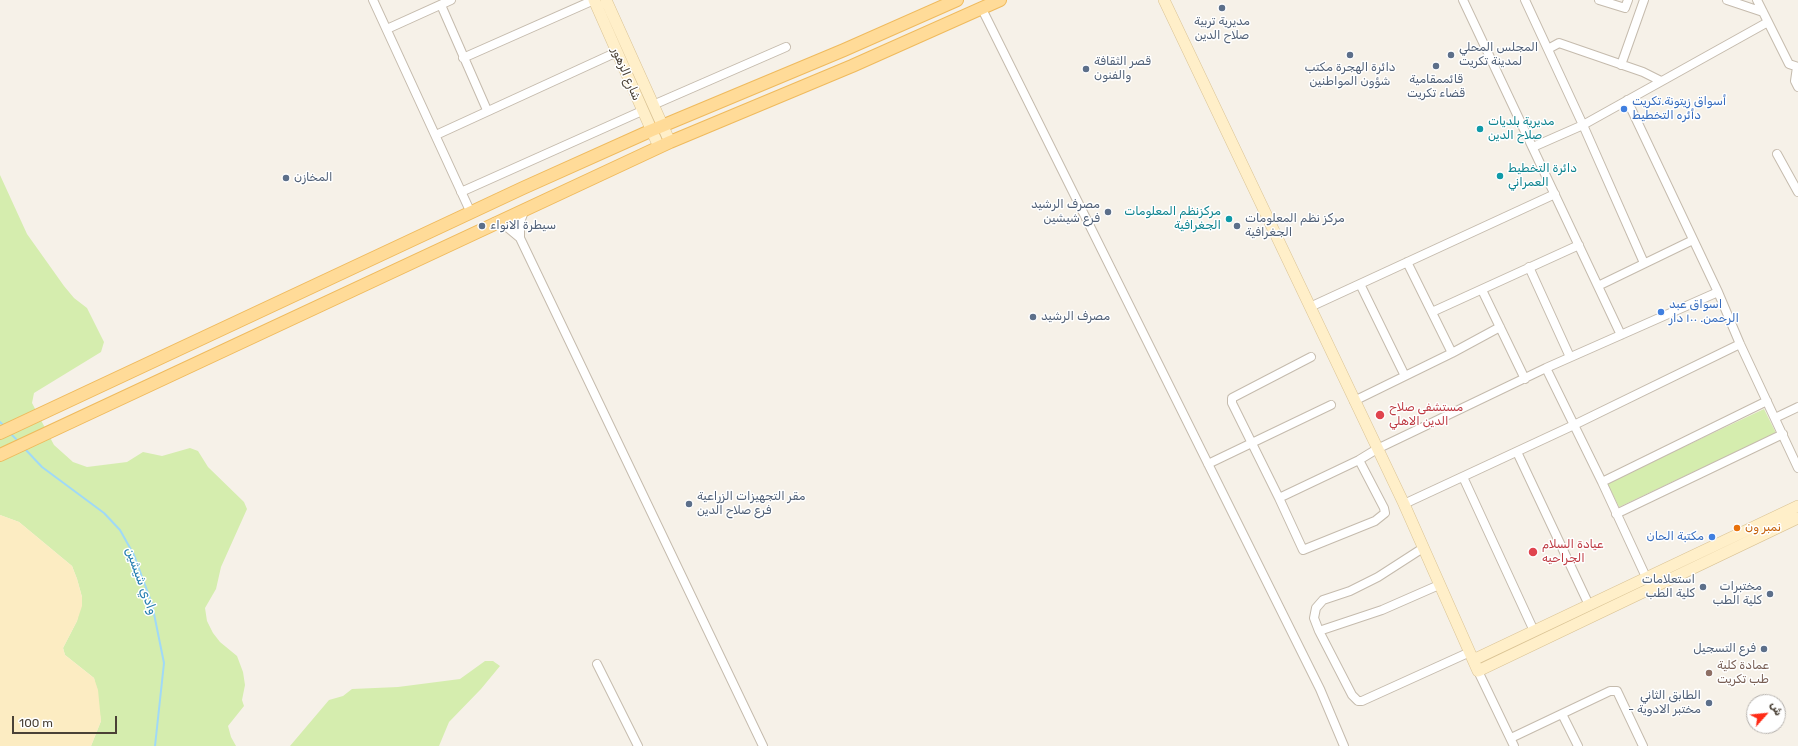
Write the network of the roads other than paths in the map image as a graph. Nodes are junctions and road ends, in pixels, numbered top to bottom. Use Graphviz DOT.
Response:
graph roads {
  1 [pos="373,0"];
  2 [pos="451,0"];
  3 [pos="594,0"];
  4 [pos="606,0"];
  5 [pos="957,0"];
  6 [pos="1000,0"];
  7 [pos="1164,0"];
  8 [pos="1463,0"];
  9 [pos="1525,0"];
  10 [pos="1599,0"];
  11 [pos="1628,0"];
  12 [pos="1644,0"];
  13 [pos="1727,0"];
  14 [pos="1757,0"];
  15 [pos="441,5"];
  16 [pos="982,9"];
  17 [pos="1763,12"];
  18 [pos="1768,22"];
  19 [pos="387,28"];
  20 [pos="786,47"];
  21 [pos="1548,49"];
  22 [pos="617,52"];
  23 [pos="463,58"];
  24 [pos="1621,64"];
  25 [pos="1797,67"];
  26 [pos="1661,81"];
  27 [pos="1798,87"];
  28 [pos="1627,100"];
  29 [pos="653,105"];
  30 [pos="487,110"];
  31 [pos="642,111"];
  32 [pos="1583,125"];
  33 [pos="662,127"];
  34 [pos="650,131"];
  35 [pos="436,135"];
  36 [pos="670,142"];
  37 [pos="659,147"];
  38 [pos="1533,147"];
  39 [pos="1777,154"];
  40 [pos="461,192"];
  41 [pos="1798,192"];
  42 [pos="1555,194"];
  43 [pos="525,208"];
  44 [pos="471,213"];
  45 [pos="495,222"];
  46 [pos="520,238"];
  47 [pos="1693,240"];
  48 [pos="1579,245"];
  49 [pos="394,249"];
  50 [pos="1407,262"];
  51 [pos="1644,263"];
  52 [pos="404,264"];
  53 [pos="1529,267"];
  54 [pos="1360,284"];
  55 [pos="1598,286"];
  56 [pos="1482,290"];
  57 [pos="1718,292"];
  58 [pos="1310,307"];
  59 [pos="1432,312"];
  60 [pos="1500,327"];
  61 [pos="1621,335"];
  62 [pos="1740,344"];
  63 [pos="1452,353"];
  64 [pos="1311,357"];
  65 [pos="1570,357"];
  66 [pos="1546,368"];
  67 [pos="1405,376"];
  68 [pos="1525,379"];
  69 [pos="1354,401"];
  70 [pos="1767,401"];
  71 [pos="1331,405"];
  72 [pos="1798,407"];
  73 [pos="1775,418"];
  74 [pos="1574,425"];
  75 [pos="0,433"];
  76 [pos="1783,434"];
  77 [pos="1252,444"];
  78 [pos="1377,449"];
  79 [pos="1517,452"];
  80 [pos="0,455"];
  81 [pos="1360,460"];
  82 [pos="1208,464"];
  83 [pos="1798,468"];
  84 [pos="1464,477"];
  85 [pos="1602,482"];
  86 [pos="1279,498"];
  87 [pos="1404,504"];
  88 [pos="1798,506"];
  89 [pos="1616,514"];
  90 [pos="1798,518"];
  91 [pos="1731,537"];
  92 [pos="1423,548"];
  93 [pos="1736,548"];
  94 [pos="1646,578"];
  95 [pos="1440,585"];
  96 [pos="1589,605"];
  97 [pos="1319,631"];
  98 [pos="1534,631"];
  99 [pos="1472,656"];
  100 [pos="597,664"];
  101 [pos="1478,671"];
  102 [pos="1562,714"];
  103 [pos="1510,738"];
  104 [pos="638,746"];
  105 [pos="763,746"];
  106 [pos="1344,746"];
  107 [pos="1514,746"];
  108 [pos="1578,746"];
  109 [pos="1643,746"];
  1 -- 19 [label="street"];
  2 -- 15 [label="street"];
  3 -- 22 [label="street, شارع الزهور"];
  3 -- 23 [label="street"];
  4 -- 29 [label="street, شارع الزهور"];
  5 -- 33 [label="main road"];
  6 -- 16 [label="main road"];
  7 -- 58 [label="street"];
  8 -- 38 [label="street"];
  9 -- 21 [label="street"];
  10 -- 11 [label="street"];
  12 -- 24 [label="street"];
  13 -- 17 [label="street"];
  14 -- 17 [label="street"];
  15 -- 19 [label="street"];
  15 -- 23 [label="street"];
  16 -- 36 [label="main road"];
  16 -- 82 [label="street"];
  17 -- 18 [label="street"];
  18 -- 25 [label="street"];
  18 -- 26 [label="street"];
  19 -- 35 [label="street"];
  20 -- 29 [label="street"];
  21 -- 24 [label="street"];
  21 -- 32 [label="street"];
  22 -- 30 [label="street"];
  22 -- 31 [label="street, شارع الزهور"];
  23 -- 30 [label="street"];
  24 -- 26 [label="street"];
  25 -- 27 [label="street"];
  26 -- 28 [label="street"];
  28 -- 32 [label="street"];
  28 -- 47 [label="street"];
  29 -- 33 [label="street, شارع الزهور"];
  30 -- 35 [label="street"];
  31 -- 34 [label="street, شارع الزهور"];
  31 -- 40 [label="street"];
  32 -- 38 [label="street"];
  32 -- 51 [label="street"];
  33 -- 34 [label="main road"];
  33 -- 36 [label="street, شارع الزهور"];
  34 -- 37 [label="street, شارع الزهور"];
  34 -- 44 [label="main road"];
  35 -- 40 [label="street"];
  36 -- 37 [label="main road"];
  37 -- 43 [label="main road"];
  38 -- 42 [label="street"];
  39 -- 41 [label="street"];
  40 -- 44 [label="street"];
  42 -- 48 [label="street"];
  42 -- 50 [label="street"];
  43 -- 45 [label="main road"];
  43 -- 46 [label="street"];
  44 -- 49 [label="main road"];
  45 -- 46 [label="street"];
  45 -- 52 [label="main road"];
  46 -- 105 [label="street"];
  47 -- 51 [label="street"];
  47 -- 57 [label="street"];
  48 -- 53 [label="street"];
  48 -- 55 [label="street"];
  49 -- 52 [label="main road"];
  49 -- 75 [label="main road"];
  50 -- 54 [label="street"];
  50 -- 59 [label="street"];
  51 -- 55 [label="street"];
  52 -- 80 [label="main road"];
  53 -- 56 [label="street"];
  53 -- 65 [label="street"];
  54 -- 58 [label="street"];
  54 -- 67 [label="street"];
  55 -- 61 [label="street"];
  56 -- 59 [label="street"];
  56 -- 60 [label="street"];
  57 -- 61 [label="street"];
  57 -- 62 [label="street"];
  58 -- 69 [label="street"];
  59 -- 63 [label="street"];
  60 -- 63 [label="street"];
  60 -- 68 [label="street"];
  61 -- 65 [label="street"];
  62 -- 70 [label="street"];
  62 -- 74 [label="street"];
  63 -- 67 [label="street"];
  64 -- 77 [label="street"];
  65 -- 66 [label="street"];
  66 -- 68 [label="street"];
  66 -- 74 [label="street"];
  67 -- 69 [label="street"];
  68 -- 78 [label="street"];
  69 -- 78 [label="street"];
  70 -- 73 [label="street"];
  70 -- 85 [label="street"];
  71 -- 77 [label="street"];
  72 -- 73 [label="street"];
  73 -- 76 [label="street"];
  74 -- 79 [label="street"];
  74 -- 85 [label="street"];
  76 -- 83 [label="street"];
  76 -- 89 [label="street"];
  77 -- 82 [label="street"];
  77 -- 86 [label="street"];
  78 -- 81 [label="street"];
  78 -- 87 [label="street"];
  79 -- 84 [label="street"];
  79 -- 96 [label="street"];
  81 -- 86 [label="street"];
  81 -- 86 [label="street"];
  82 -- 106 [label="street"];
  84 -- 87 [label="street"];
  84 -- 98 [label="street"];
  85 -- 89 [label="street"];
  87 -- 92 [label="street"];
  88 -- 91 [label="street"];
  89 -- 94 [label="street"];
  90 -- 93 [label="street"];
  91 -- 93 [label="street"];
  91 -- 94 [label="street"];
  92 -- 95 [label="street"];
  92 -- 97 [label="street"];
  93 -- 101 [label="street"];
  94 -- 96 [label="street"];
  95 -- 97 [label="street"];
  95 -- 99 [label="street"];
  96 -- 98 [label="street"];
  97 -- 99 [label="street"];
  98 -- 99 [label="street"];
  99 -- 101 [label="street"];
  100 -- 104 [label="street"];
  101 -- 103 [label="street"];
  102 -- 103 [label="street"];
  102 -- 108 [label="street"];
  102 -- 109 [label="street"];
  103 -- 107 [label="street"];
}
